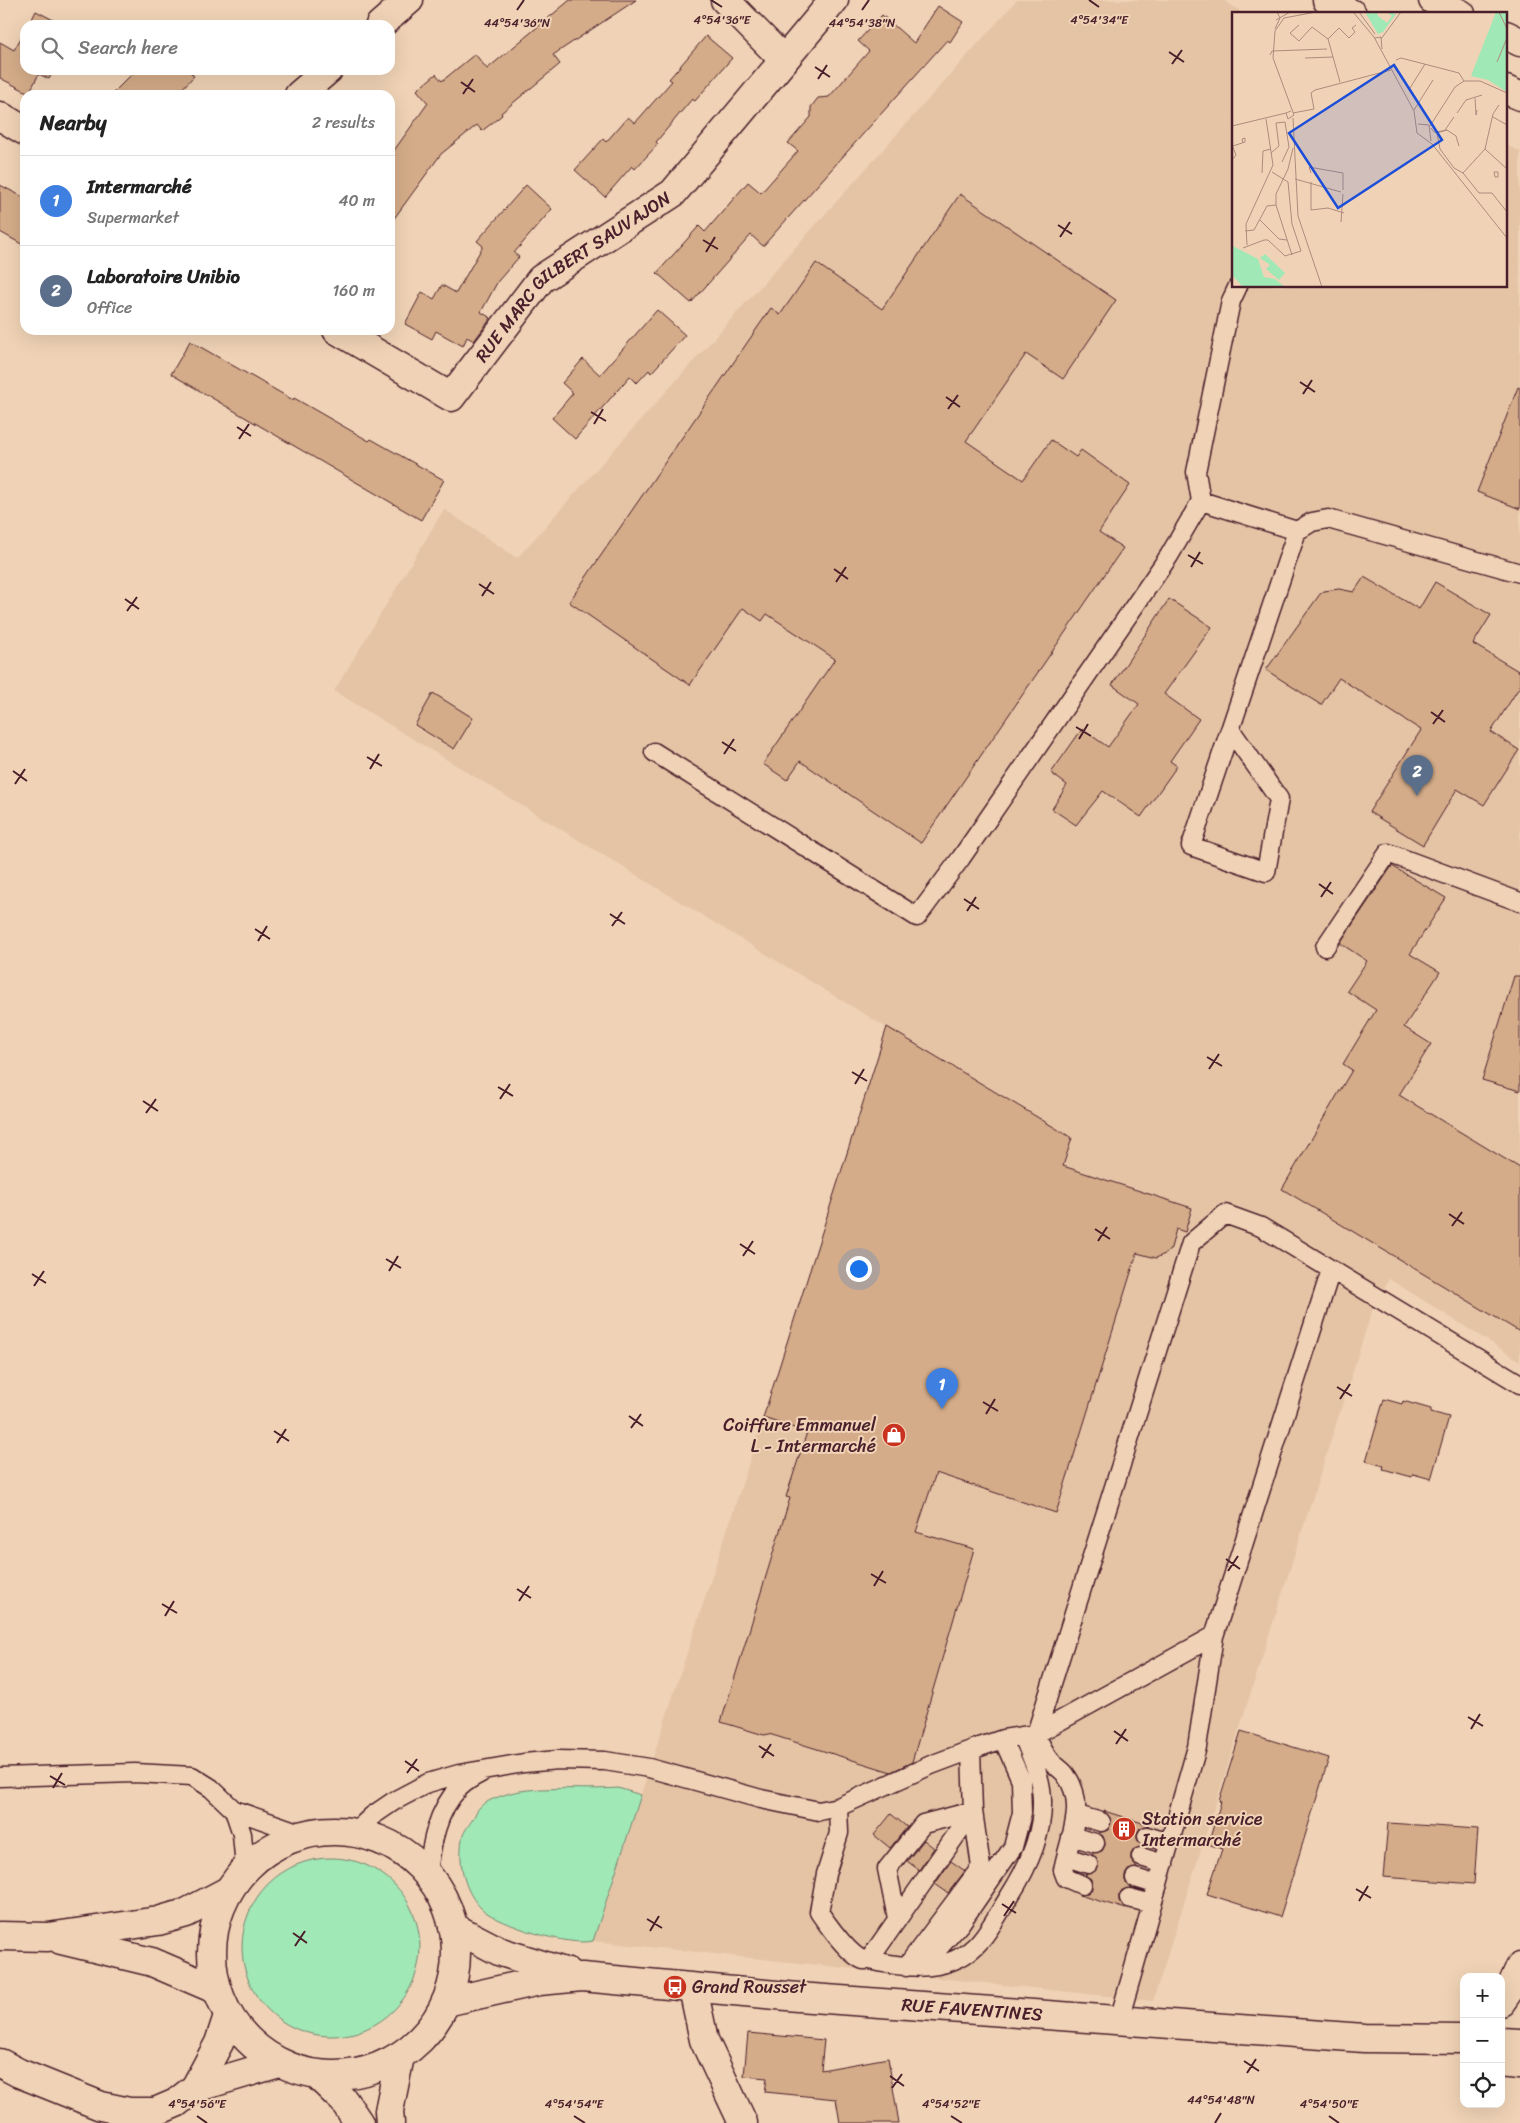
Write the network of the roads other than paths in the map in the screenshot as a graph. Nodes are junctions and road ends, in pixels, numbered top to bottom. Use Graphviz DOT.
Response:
graph roads {
  1 [pos="409,0"];
  2 [pos="725,0"];
  3 [pos="834,0"];
  4 [pos="1327,0"];
  5 [pos="1433,0"];
  6 [pos="1348,12"];
  7 [pos="1457,12"];
  8 [pos="386,20"];
  9 [pos="1508,37"];
  10 [pos="1520,42"];
  11 [pos="784,60"];
  12 [pos="322,75"];
  13 [pos="305,90"];
  14 [pos="1508,91"];
  15 [pos="1520,96"];
  16 [pos="0,116"];
  17 [pos="20,128"];
  18 [pos="1237,288"];
  19 [pos="346,335"];
  20 [pos="1201,501"];
  21 [pos="1297,531"];
  22 [pos="1520,573"];
  23 [pos="1230,729"];
  24 [pos="654,752"];
  25 [pos="1520,902"];
  26 [pos="1325,947"];
  27 [pos="1331,1270"];
  28 [pos="1520,1384"];
  29 [pos="1214,1636"];
  30 [pos="1030,1735"];
  31 [pos="1003,1739"];
  32 [pos="972,1750"];
  33 [pos="486,1770"];
  34 [pos="0,1777"];
  35 [pos="838,1807"];
  36 [pos="234,1810"];
  37 [pos="973,1811"];
  38 [pos="1077,1815"];
  39 [pos="1101,1822"];
  40 [pos="355,1832"];
  41 [pos="303,1834"];
  42 [pos="1071,1836"];
  43 [pos="1147,1836"];
  44 [pos="1095,1843"];
  45 [pos="1170,1843"];
  46 [pos="1066,1857"];
  47 [pos="1141,1857"];
  48 [pos="1088,1864"];
  49 [pos="1164,1864"];
  50 [pos="245,1868"];
  51 [pos="428,1874"];
  52 [pos="1134,1878"];
  53 [pos="1082,1885"];
  54 [pos="1158,1885"];
  55 [pos="228,1891"];
  56 [pos="1129,1898"];
  57 [pos="1152,1904"];
  58 [pos="897,1918"];
  59 [pos="453,1927"];
  60 [pos="0,1936"];
  61 [pos="48,1937"];
  62 [pos="868,1960"];
  63 [pos="910,1967"];
  64 [pos="1520,1967"];
  65 [pos="582,1977"];
  66 [pos="693,1988"];
  67 [pos="216,1990"];
  68 [pos="1505,1996"];
  69 [pos="446,2002"];
  70 [pos="228,2016"];
  71 [pos="1119,2020"];
  72 [pos="1364,2038"];
  73 [pos="1460,2039"];
  74 [pos="1505,2042"];
  75 [pos="1520,2043"];
  76 [pos="1460,2054"];
  77 [pos="400,2056"];
  78 [pos="1505,2062"];
  79 [pos="0,2063"];
  80 [pos="279,2063"];
  81 [pos="1520,2064"];
  82 [pos="317,2075"];
  83 [pos="170,2110"];
  84 [pos="359,2123"];
  85 [pos="390,2123"];
  86 [pos="743,2123"];
  1 -- 8 [label="main road"];
  2 -- 11 [label="main road"];
  3 -- 11 [label="main road, RUE MARC GILBERT SAUVAJON"];
  4 -- 6 [label="main road"];
  5 -- 7 [label="main road"];
  9 -- 10 [label="main road"];
  11 -- 19 [label="main road, RUE MARC GILBERT SAUVAJON"];
  12 -- 13 [label="main road"];
  14 -- 15 [label="main road"];
  16 -- 17 [label="main road"];
  18 -- 20 [label="lane"];
  20 -- 21 [label="lane"];
  20 -- 24 [label="lane"];
  21 -- 22 [label="lane"];
  21 -- 23 [label="lane"];
  23 -- 23 [label="lane"];
  25 -- 26 [label="lane"];
  27 -- 28 [label="lane"];
  27 -- 29 [label="lane"];
  27 -- 30 [label="lane"];
  29 -- 30 [label="lane"];
  29 -- 45 [label="lane"];
  30 -- 31 [label="lane"];
  30 -- 38 [label="lane"];
  30 -- 63 [label="lane"];
  31 -- 32 [label="lane"];
  31 -- 63 [label="lane"];
  32 -- 35 [label="lane"];
  32 -- 37 [label="lane"];
  33 -- 35 [label="lane"];
  33 -- 40 [label="lane"];
  33 -- 51 [label="lane"];
  34 -- 36 [label="lane"];
  35 -- 62 [label="lane"];
  36 -- 41 [label="lane"];
  36 -- 50 [label="lane"];
  37 -- 58 [label="lane"];
  37 -- 58 [label="lane"];
  37 -- 63 [label="lane"];
  38 -- 39 [label="lane"];
  38 -- 42 [label="lane"];
  40 -- 41 [label="main road"];
  40 -- 51 [label="main road"];
  41 -- 50 [label="main road"];
  42 -- 44 [label="lane"];
  42 -- 46 [label="lane"];
  43 -- 45 [label="lane"];
  45 -- 49 [label="lane"];
  46 -- 48 [label="lane"];
  46 -- 53 [label="lane"];
  47 -- 49 [label="lane"];
  49 -- 54 [label="lane"];
  50 -- 55 [label="main road"];
  51 -- 59 [label="main road"];
  52 -- 54 [label="lane"];
  54 -- 57 [label="lane"];
  55 -- 61 [label="main road"];
  55 -- 67 [label="main road"];
  56 -- 57 [label="lane"];
  57 -- 71 [label="lane"];
  58 -- 62 [label="lane"];
  59 -- 65 [label="main road, RUE FAVENTINES"];
  59 -- 69 [label="main road"];
  60 -- 61 [label="main road"];
  61 -- 67 [label="main road"];
  62 -- 63 [label="lane"];
  64 -- 68 [label="main road"];
  65 -- 66 [label="main road, RUE FAVENTINES"];
  65 -- 69 [label="main road, RUE FAVENTINES"];
  66 -- 71 [label="main road, RUE FAVENTINES"];
  66 -- 86 [label="main road"];
  67 -- 70 [label="main road"];
  69 -- 77 [label="main road"];
  70 -- 80 [label="main road"];
  70 -- 83 [label="main road"];
  71 -- 72 [label="main road, RUE FAVENTINES"];
  72 -- 73 [label="main road, RUE FAVENTINES"];
  72 -- 76 [label="main road, RUE FAVENTINES"];
  74 -- 75 [label="main road"];
  77 -- 82 [label="main road"];
  77 -- 85 [label="main road"];
  78 -- 81 [label="main road"];
  79 -- 83 [label="main road"];
  80 -- 82 [label="main road"];
  80 -- 83 [label="main road"];
  82 -- 84 [label="main road"];
}
